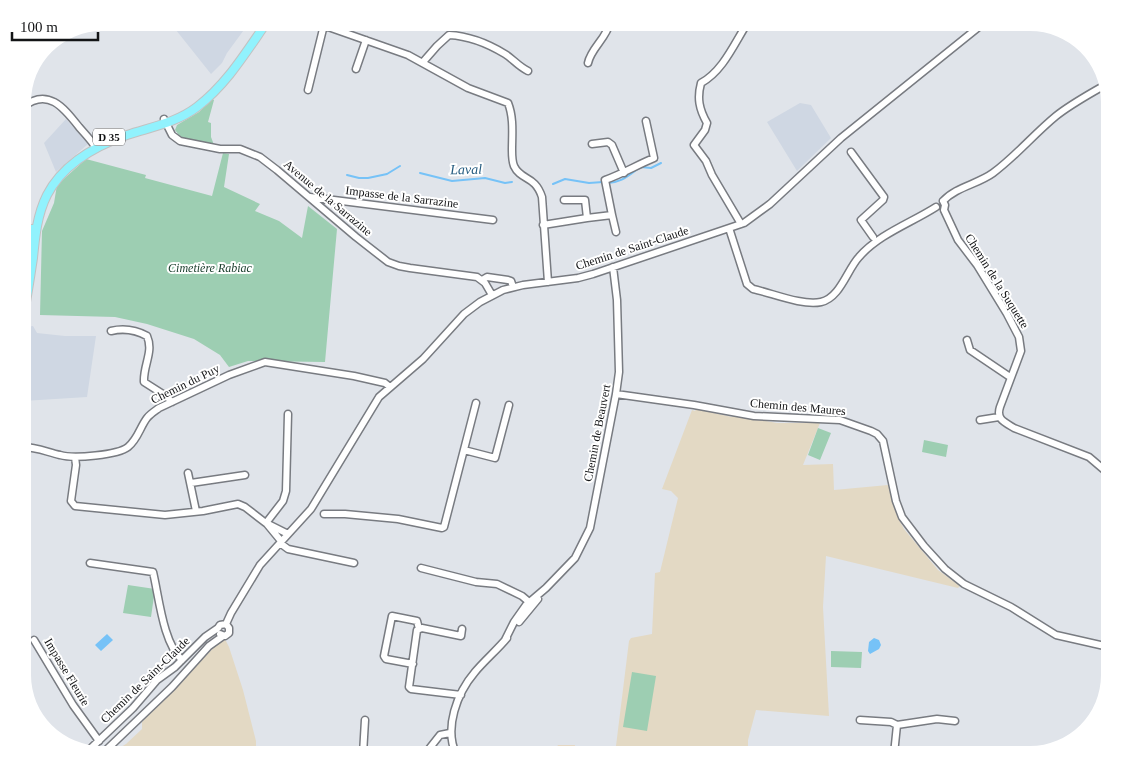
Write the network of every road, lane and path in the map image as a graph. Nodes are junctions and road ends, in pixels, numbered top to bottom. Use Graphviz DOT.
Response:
graph roads {
  1 [pos="261,31"];
  2 [pos="323,31"];
  3 [pos="341,31"];
  4 [pos="607,31"];
  5 [pos="742,31"];
  6 [pos="974,31"];
  7 [pos="366,40"];
  8 [pos="422,62"];
  9 [pos="588,63"];
  10 [pos="356,69"];
  11 [pos="528,71"];
  12 [pos="1099,89"];
  13 [pos="308,90"];
  14 [pos="31,101"];
  15 [pos="165,121"];
  16 [pos="646,121"];
  17 [pos="592,144"];
  18 [pos="95,146"];
  19 [pos="850,152"];
  20 [pos="624,173"];
  21 [pos="309,197"];
  22 [pos="564,200"];
  23 [pos="943,201"];
  24 [pos="936,207"];
  25 [pos="943,209"];
  26 [pos="612,215"];
  27 [pos="587,218"];
  28 [pos="493,220"];
  29 [pos="543,224"];
  30 [pos="741,224"];
  31 [pos="729,228"];
  32 [pos="616,232"];
  33 [pos="31,236"];
  34 [pos="873,237"];
  35 [pos="613,267"];
  36 [pos="31,271"];
  37 [pos="482,280"];
  38 [pos="548,282"];
  39 [pos="513,287"];
  40 [pos="492,295"];
  41 [pos="111,332"];
  42 [pos="967,340"];
  43 [pos="1010,377"];
  44 [pos="374,382"];
  45 [pos="390,387"];
  46 [pos="384,392"];
  47 [pos="616,394"];
  48 [pos="172,402"];
  49 [pos="476,403"];
  50 [pos="509,405"];
  51 [pos="288,414"];
  52 [pos="999,417"];
  53 [pos="980,420"];
  54 [pos="31,448"];
  55 [pos="464,450"];
  56 [pos="75,456"];
  57 [pos="1101,467"];
  58 [pos="188,473"];
  59 [pos="245,475"];
  60 [pos="191,483"];
  61 [pos="196,511"];
  62 [pos="324,514"];
  63 [pos="266,523"];
  64 [pos="288,534"];
  65 [pos="280,542"];
  66 [pos="90,563"];
  67 [pos="354,563"];
  68 [pos="421,568"];
  69 [pos="546,588"];
  70 [pos="530,602"];
  71 [pos="226,624"];
  72 [pos="218,628"];
  73 [pos="419,630"];
  74 [pos="462,630"];
  75 [pos="223,636"];
  76 [pos="34,640"];
  77 [pos="505,640"];
  78 [pos="1101,645"];
  79 [pos="182,660"];
  80 [pos="412,664"];
  81 [pos="461,695"];
  82 [pos="365,720"];
  83 [pos="860,720"];
  84 [pos="955,721"];
  85 [pos="897,725"];
  86 [pos="450,733"];
  87 [pos="99,741"];
  88 [pos="94,745"];
  89 [pos="110,746"];
  90 [pos="363,746"];
  91 [pos="431,746"];
  92 [pos="452,746"];
  93 [pos="895,746"];
  1 -- 15 [label="main road, D 35"];
  2 -- 13 [label="street"];
  3 -- 7 [label="street"];
  4 -- 9 [label="street"];
  5 -- 30 [label="street"];
  6 -- 30 [label="street, Chemin de Saint-Claude"];
  7 -- 8 [label="street"];
  7 -- 10 [label="street"];
  8 -- 11 [label="street"];
  8 -- 29 [label="street"];
  12 -- 23 [label="street"];
  14 -- 18 [label="street"];
  15 -- 18 [label="main road, D 35"];
  15 -- 21 [label="street, Avenue de la Sarrazine"];
  16 -- 20 [label="street"];
  17 -- 20 [label="street"];
  18 -- 33 [label="main road, D 35"];
  18 -- 36 [label="main road, D 35"];
  19 -- 34 [label="street"];
  20 -- 26 [label="street"];
  21 -- 28 [label="street, Impasse de la Sarrazine"];
  21 -- 37 [label="street, Avenue de la Sarrazine"];
  22 -- 27 [label="street"];
  23 -- 24 [label="street"];
  23 -- 25 [label="street"];
  24 -- 25 [label="street"];
  24 -- 31 [label="street"];
  25 -- 43 [label="street, Chemin de la Suquette"];
  26 -- 27 [label="street"];
  26 -- 32 [label="street"];
  27 -- 29 [label="street"];
  29 -- 38 [label="street"];
  30 -- 31 [label="street, Chemin de Saint-Claude"];
  31 -- 35 [label="street, Chemin de Saint-Claude"];
  35 -- 38 [label="street, Chemin de Saint-Claude"];
  35 -- 47 [label="street, Chemin de Beauvert"];
  37 -- 39 [label="street, Avenue de la Sarrazine"];
  37 -- 40 [label="street"];
  38 -- 39 [label="street, Chemin de Saint-Claude"];
  39 -- 40 [label="street, Chemin de Saint-Claude"];
  40 -- 45 [label="street, Chemin de Saint-Claude"];
  41 -- 48 [label="street"];
  42 -- 43 [label="street"];
  43 -- 52 [label="street, Chemin de la Suquette"];
  44 -- 45 [label="street, Chemin du Puy"];
  44 -- 46 [label="street, Chemin du Puy"];
  44 -- 48 [label="street, Chemin du Puy"];
  45 -- 46 [label="street, Chemin de Saint-Claude"];
  46 -- 64 [label="street, Chemin de Saint-Claude"];
  47 -- 69 [label="street, Chemin de Beauvert"];
  47 -- 78 [label="street, Chemin des Maures"];
  48 -- 56 [label="street, Chemin du Puy"];
  49 -- 55 [label="street"];
  50 -- 55 [label="street"];
  51 -- 63 [label="street"];
  52 -- 53 [label="street"];
  52 -- 57 [label="street"];
  54 -- 56 [label="street, Chemin du Puy"];
  55 -- 62 [label="street"];
  56 -- 61 [label="street"];
  58 -- 60 [label="street"];
  59 -- 60 [label="street"];
  60 -- 61 [label="street"];
  61 -- 63 [label="street"];
  63 -- 64 [label="street"];
  63 -- 65 [label="street"];
  64 -- 65 [label="street, Chemin de Saint-Claude"];
  65 -- 67 [label="street"];
  65 -- 71 [label="street, Chemin de Saint-Claude"];
  66 -- 79 [label="street"];
  68 -- 70 [label="street"];
  69 -- 70 [label="street, Chemin de Beauvert"];
  69 -- 77 [label="street, Chemin de Beauvert"];
  70 -- 77 [label="street, Chemin de Beauvert"];
  71 -- 72 [label="street"];
  71 -- 75 [label="street"];
  72 -- 75 [label="street"];
  72 -- 79 [label="street, Chemin de Saint-Claude"];
  73 -- 74 [label="street"];
  73 -- 80 [label="street"];
  73 -- 80 [label="street"];
  75 -- 89 [label="street, Chemin de Saint-Claude"];
  76 -- 87 [label="street, Impasse Fleurie"];
  77 -- 81 [label="street, Chemin de Beauvert"];
  79 -- 87 [label="street, Chemin de Saint-Claude"];
  80 -- 81 [label="street"];
  81 -- 86 [label="street, Chemin de Beauvert"];
  82 -- 90 [label="street"];
  83 -- 85 [label="street"];
  84 -- 85 [label="street"];
  85 -- 93 [label="street"];
  86 -- 91 [label="street"];
  86 -- 92 [label="street, Chemin de Beauvert"];
  87 -- 88 [label="street, Chemin de Saint-Claude"];
}
